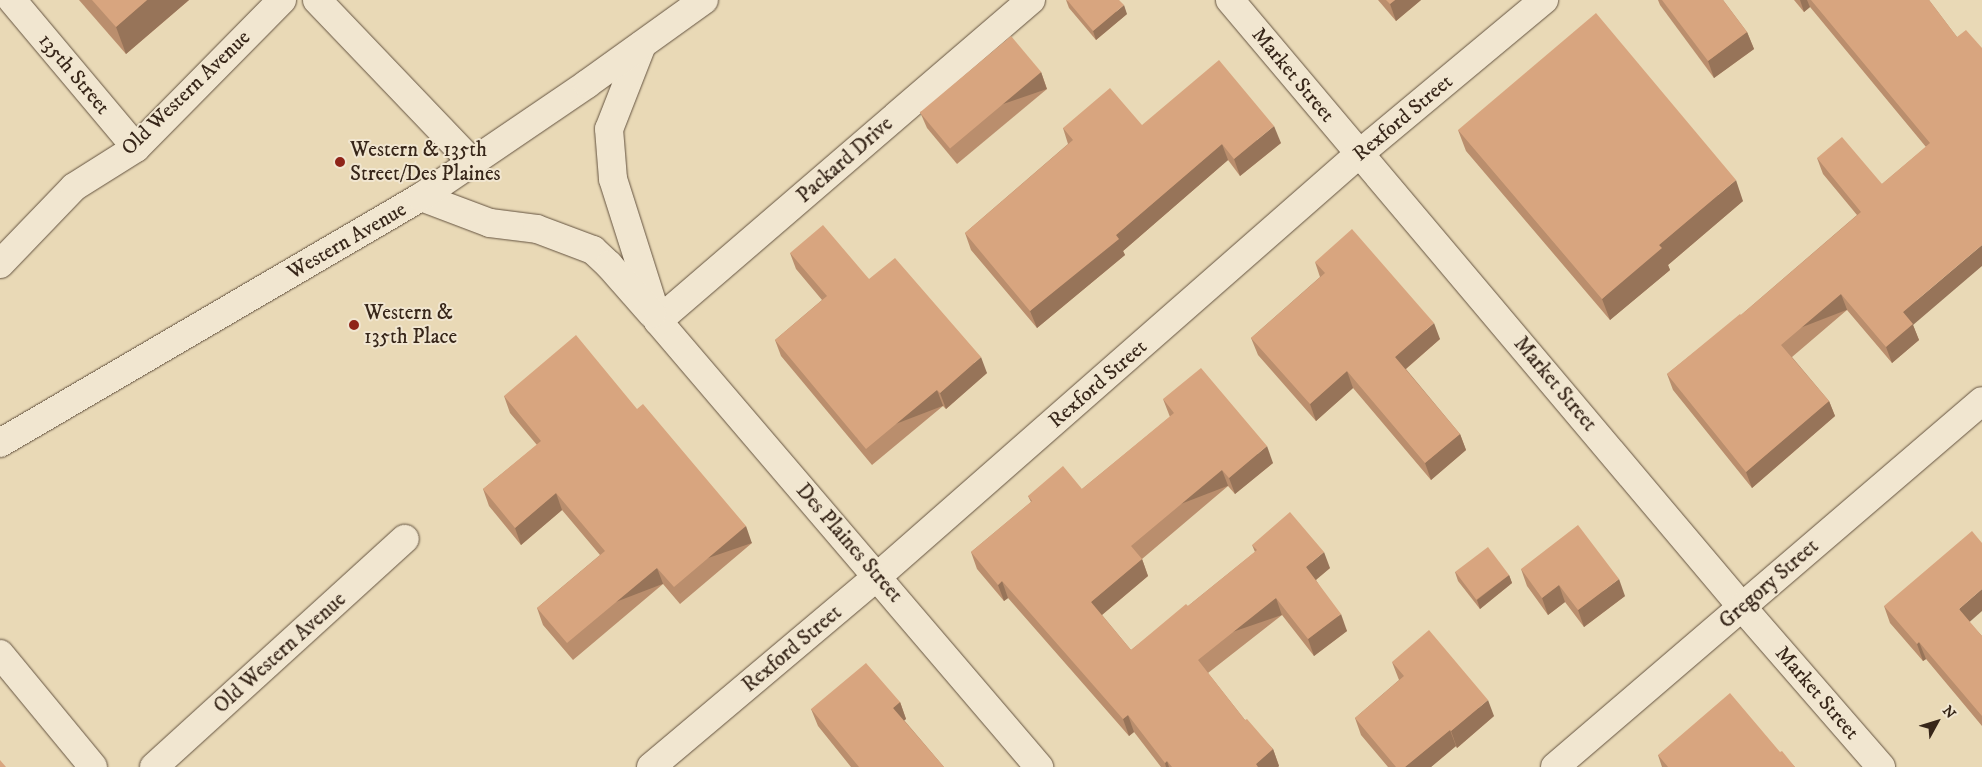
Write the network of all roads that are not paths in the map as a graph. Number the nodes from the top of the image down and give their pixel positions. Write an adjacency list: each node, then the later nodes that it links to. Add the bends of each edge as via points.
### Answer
1 (12, 0): 9 (street, 135th Street)
2 (282, 0): 9 (street, Old Western Avenue)
3 (316, 0): 11 (street)
4 (704, 0): 8 (street, Western Avenue)
5 (1031, 0): 14 (street, Packard Drive)
6 (1230, 0): 10 (street, Market Street)
7 (1544, 0): 10 (street, Rexford Street)
8 (642, 45): 11 (street, Western Avenue); 14 (street, via 610,129 613,179)
9 (136, 148): 13 (street, Old Western Avenue, via 74,187)
10 (1359, 154): 18 (street, Rexford Street); 19 (street, Market Street)
11 (472, 162): 12 (street, Western Avenue)
12 (421, 197): 14 (street, Des Plaines Street, via 490,223 537,229 593,250); 16 (street, Western Avenue)
13 (0, 264)
14 (658, 321): 18 (street, Des Plaines Street)
15 (1982, 401): 19 (street, Gregory Street)
16 (0, 443)
17 (405, 539): 22 (street, Old Western Avenue)
18 (878, 576): 23 (street, Rexford Street); 24 (street, Des Plaines Street)
19 (1742, 607): 25 (street, Gregory Street); 26 (street, Market Street)
20 (0, 654): 21 (street)
21 (93, 767)
22 (154, 767)
23 (651, 767)
24 (1039, 767)
25 (1556, 767)
26 (1881, 767)

